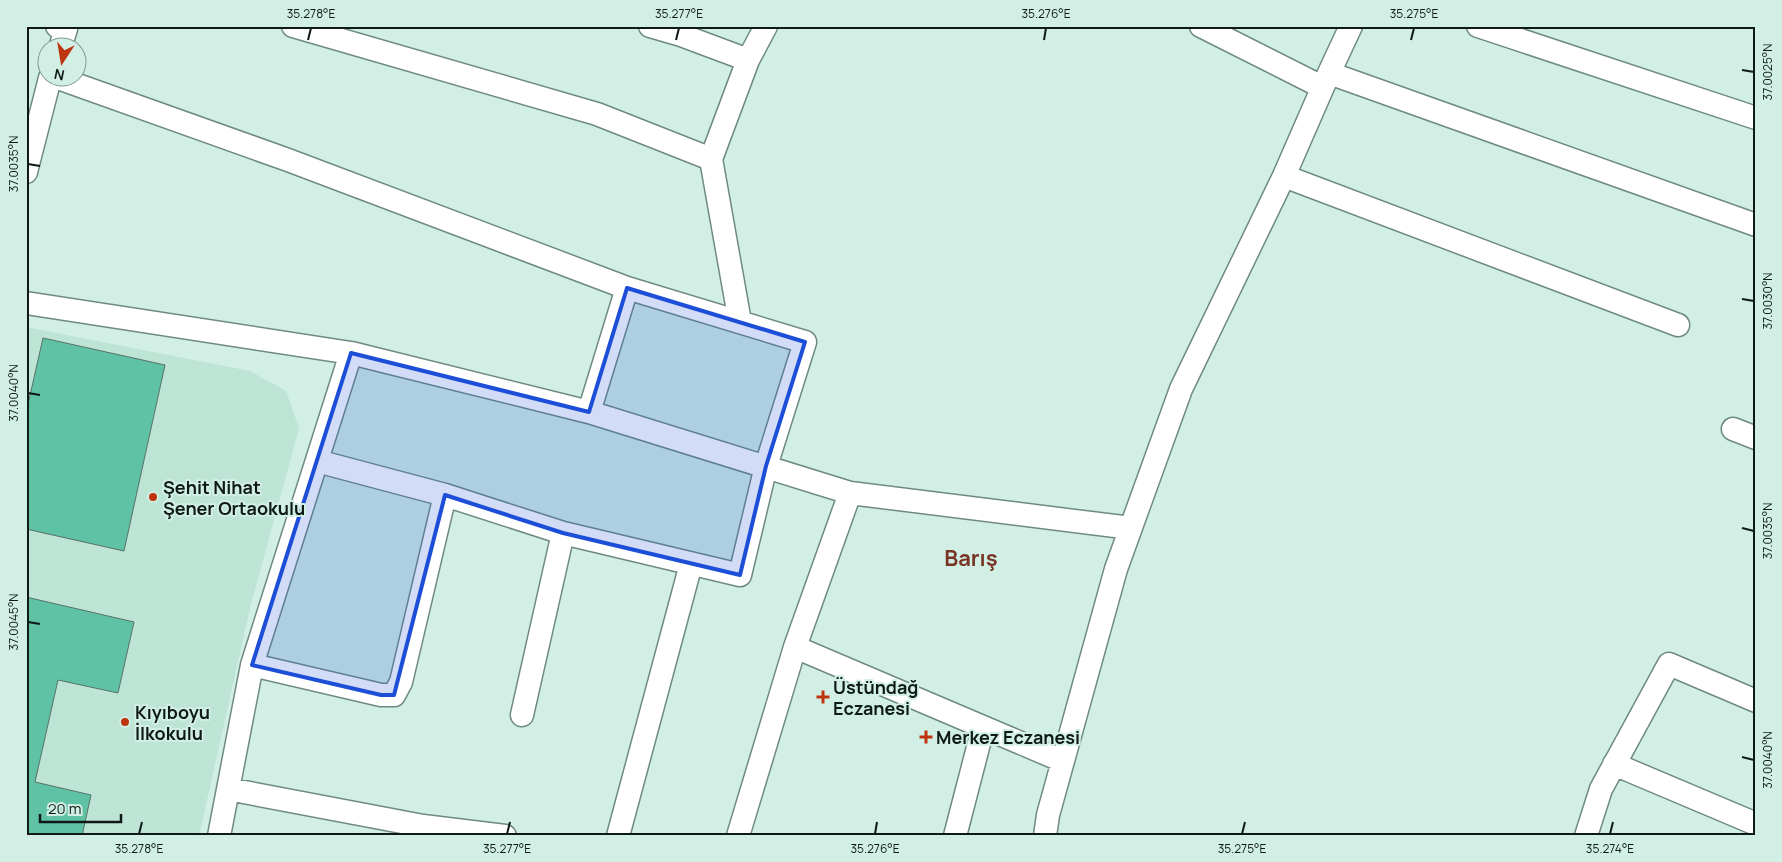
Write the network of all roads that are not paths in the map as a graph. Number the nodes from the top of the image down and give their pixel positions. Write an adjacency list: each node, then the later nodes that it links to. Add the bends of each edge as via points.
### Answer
1 (57, 26): 8 (street, via 66,29)
2 (292, 26): 15 (street, via 597,114)
3 (650, 26): 9 (street)
4 (766, 26): 9 (street)
5 (1201, 26): 10 (street)
6 (1351, 26): 10 (street)
7 (1478, 26): 14 (street)
8 (63, 38)
9 (748, 60): 15 (street)
10 (1326, 80): 17 (street); 18 (street)
11 (45, 88): 13 (street)
12 (86, 88): 19 (street)
13 (34, 108): 16 (street)
14 (1756, 118)
15 (711, 159): 21 (street)
16 (26, 172)
17 (1284, 176): 22 (street); 31 (street, via 1181,389)
18 (1756, 225)
19 (627, 288): 21 (street); 24 (street)
20 (26, 303): 23 (street)
21 (740, 322): 28 (street, via 805,342)
22 (1678, 325)
23 (351, 353): 24 (street); 27 (street)
24 (589, 412): 28 (street)
25 (1733, 429): 26 (street)
26 (1756, 438)
27 (317, 461): 30 (street); 35 (street)
28 (766, 466): 29 (street); 33 (street, via 740,575)
29 (850, 493): 31 (street); 34 (street)
30 (445, 495): 32 (street); 35 (street, via 401,682 394,695 381,695)
31 (1131, 528): 39 (street, via 1116,569)
32 (563, 533): 33 (street); 37 (street)
33 (691, 564): 45 (street)
34 (795, 647): 38 (street); 46 (street)
35 (252, 664): 41 (street)
36 (1756, 702): 40 (street, via 1669,664)
37 (522, 715)
38 (983, 728): 39 (street); 47 (street)
39 (1063, 761): 48 (street)
40 (1614, 764): 42 (street); 49 (street, via 1601,789)
41 (228, 789): 43 (street); 44 (street, via 423,826)
42 (1756, 824)
43 (219, 836)
44 (504, 836)
45 (618, 836)
46 (738, 836)
47 (955, 836)
48 (1045, 836)
49 (1586, 836)

